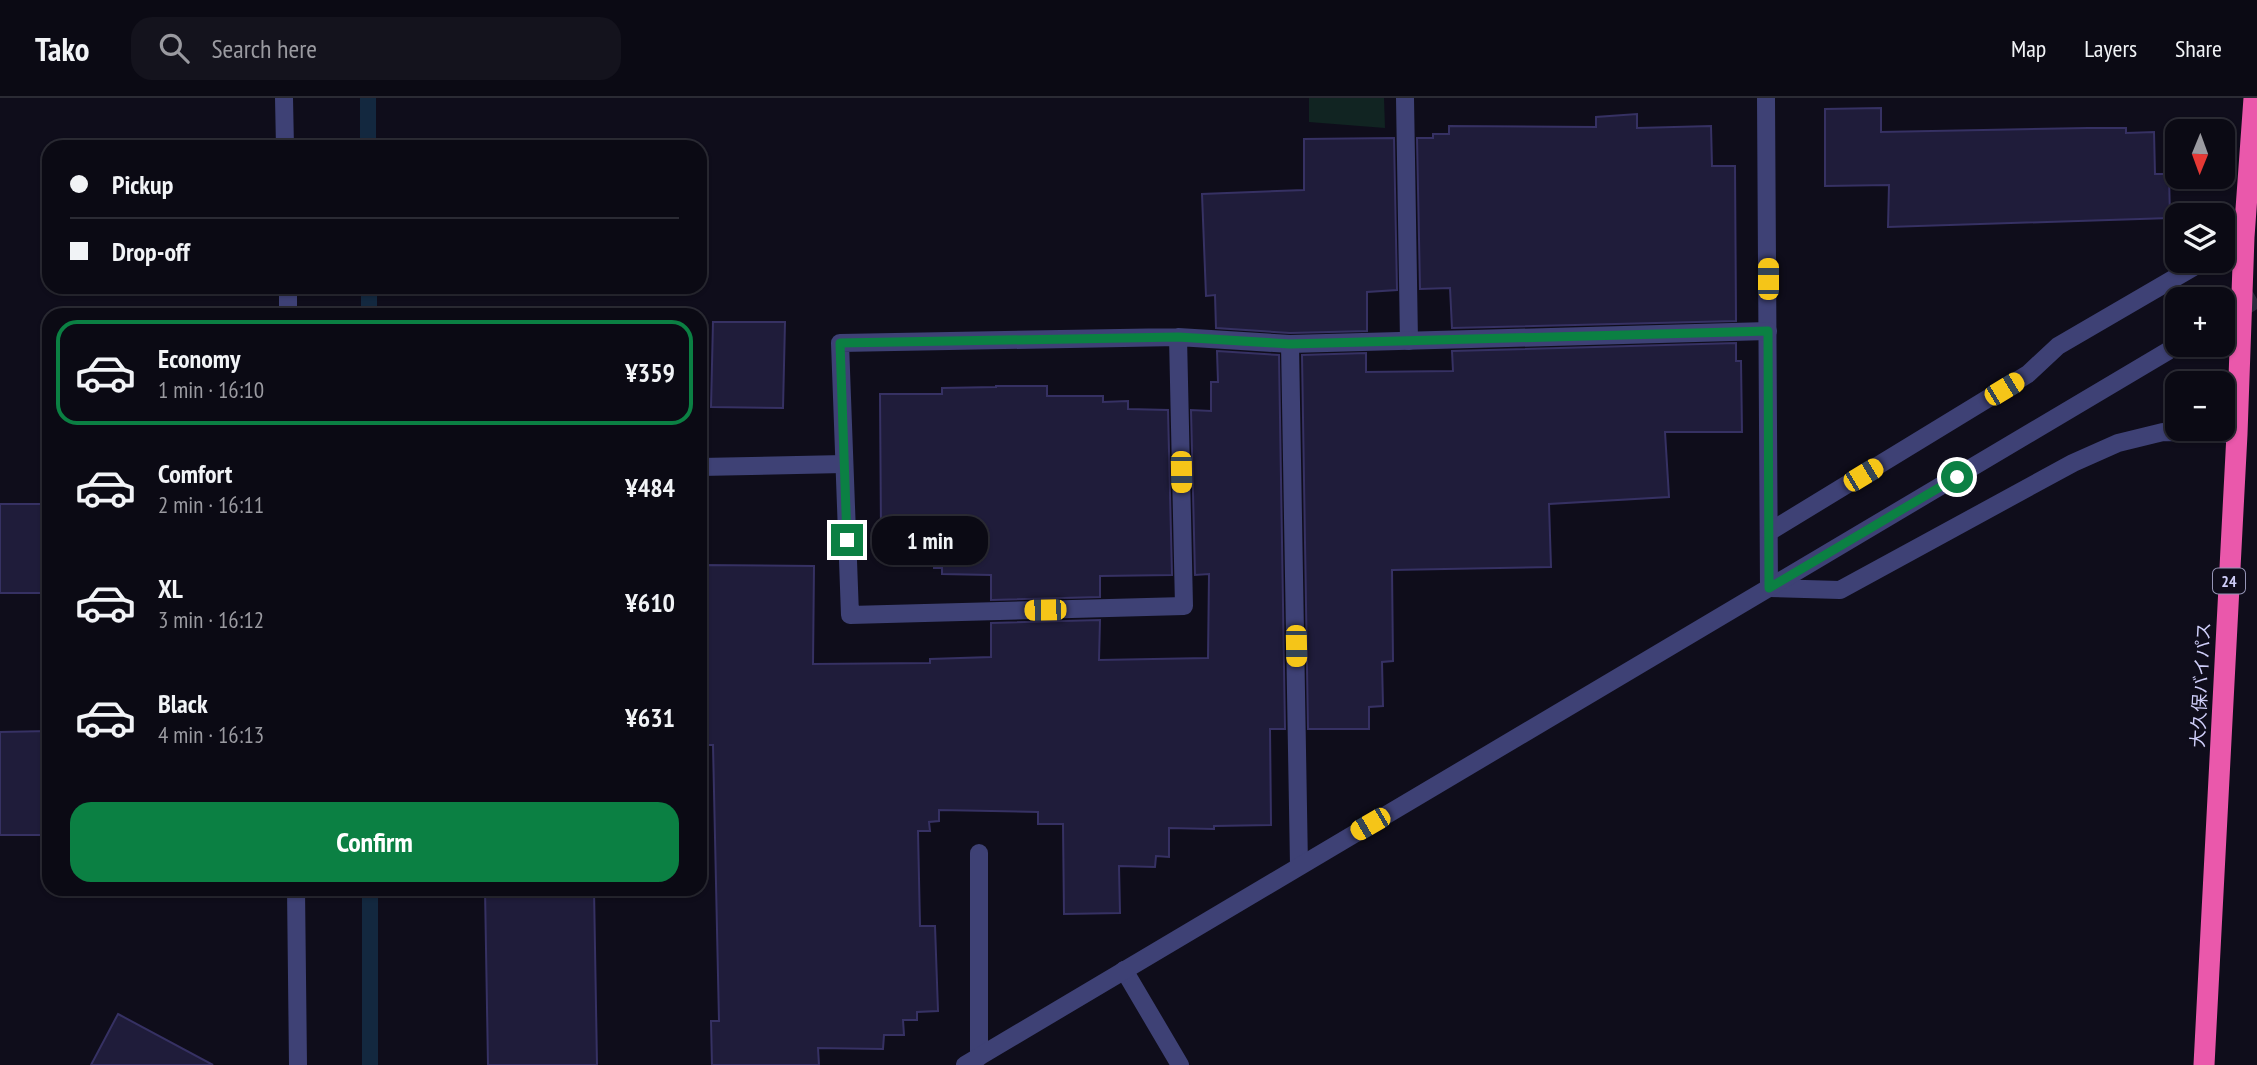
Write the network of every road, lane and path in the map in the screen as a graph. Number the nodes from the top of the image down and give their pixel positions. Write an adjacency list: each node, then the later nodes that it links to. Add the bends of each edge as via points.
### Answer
1 (284, 98): 5 (street)
2 (1405, 98): 11 (street)
3 (1766, 98): 9 (street)
4 (2254, 98): 6 (highway, 大久保バイパス / 24)
5 (285, 140)
6 (2245, 237): 7 (street); 14 (highway, 大久保バイパス / 24)
7 (2235, 243)
8 (2183, 273): 17 (street, via 2058,346 2028,374)
9 (1768, 331): 11 (street); 17 (street)
10 (1178, 337): 12 (street); 15 (street, via 840,343); 15 (street, via 1184,606 850,615)
11 (1409, 341): 12 (street)
12 (1290, 344): 20 (street)
13 (2165, 353): 18 (street)
14 (2237, 434): 18 (street, via 2163,432 2118,443 1840,590); 26 (highway, 大久保バイパス / 24)
15 (844, 464): 16 (street)
16 (707, 467)
17 (1769, 532): 18 (street)
18 (1769, 588): 20 (street)
19 (979, 853): 23 (street)
20 (1299, 866): 22 (street)
21 (296, 896): 24 (street)
22 (1124, 970): 23 (street); 25 (street)
23 (972, 1061)
24 (298, 1065)
25 (1180, 1065)
26 (2204, 1065)

